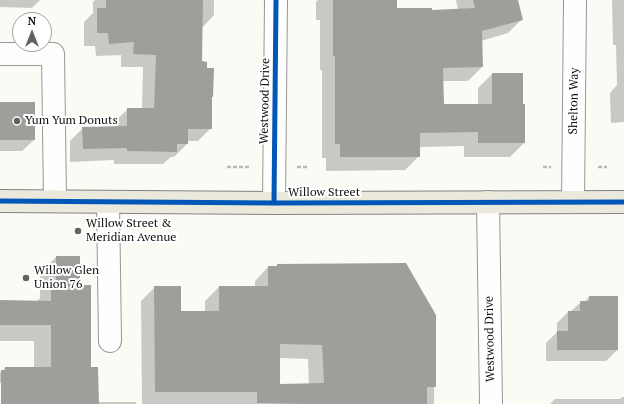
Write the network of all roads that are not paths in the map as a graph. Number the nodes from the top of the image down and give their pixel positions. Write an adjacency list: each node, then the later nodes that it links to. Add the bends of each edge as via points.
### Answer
1 (276, 0): 10 (street, Westwood Drive)
2 (575, 0): 8 (street, Shelton Way)
3 (0, 54): 4 (street, via 52,54)
4 (54, 201): 5 (main road, Willow Street); 6 (main road, Willow Street)
5 (1, 202)
6 (108, 202): 10 (main road, Willow Street); 11 (street)
7 (488, 202): 8 (main road, Willow Street); 10 (main road, Willow Street); 12 (street, Westwood Drive)
8 (573, 202): 9 (main road, Willow Street)
9 (624, 202)
10 (274, 203)
11 (110, 341)
12 (491, 404)

